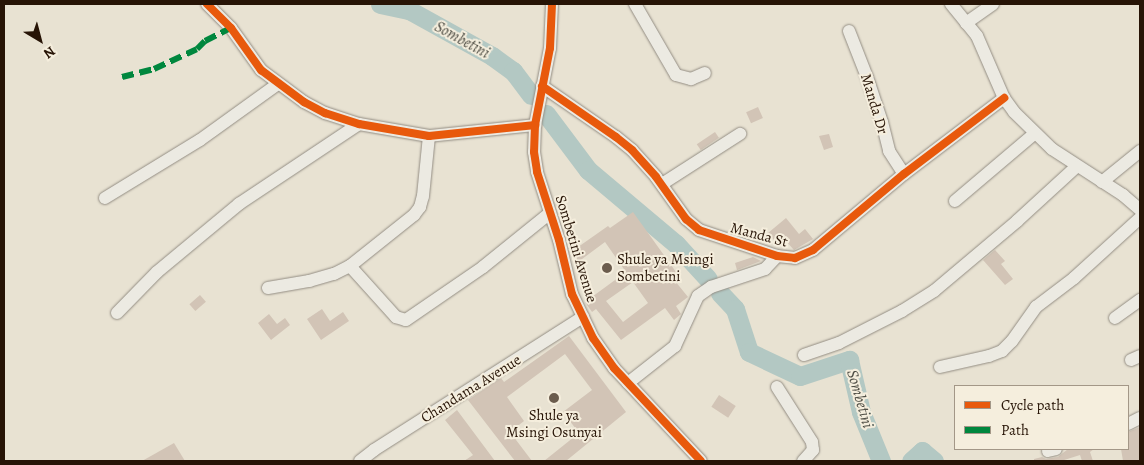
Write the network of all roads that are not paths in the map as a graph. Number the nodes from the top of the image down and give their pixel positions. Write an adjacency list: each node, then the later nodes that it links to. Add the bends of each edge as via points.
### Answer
1 (207, 4): 9 (street, via 231,28 261,70)
2 (552, 4): 10 (street, Sombetini Avenue, via 550,48)
3 (635, 4): 8 (street, via 676,75 691,79)
4 (993, 4): 6 (street)
5 (954, 5): 6 (street)
6 (966, 23): 11 (street, via 982,46)
7 (849, 31): 19 (street, Manda Dr, via 882,122 889,151)
8 (705, 73)
9 (278, 84): 12 (street, via 311,106); 22 (street, via 200,140)
10 (542, 86): 13 (street, Sombetini Avenue); 21 (street, Manda St, via 616,137)
11 (1004, 98): 15 (street); 19 (street, Manda St)
12 (359, 124): 16 (street); 31 (street, via 239,204 157,272)
13 (535, 125): 16 (street); 25 (street, Sombetini Avenue, via 537,172)
14 (740, 134): 21 (street)
15 (1034, 134): 18 (street); 23 (street)
16 (429, 136): 28 (street, via 420,207 407,222)
17 (1140, 151): 20 (street)
18 (1076, 166): 20 (street); 34 (street, via 1017,222 934,291 839,343)
19 (904, 174): 27 (street, Manda St, via 813,250 795,258)
20 (1102, 182): 24 (street)
21 (662, 184): 27 (street, Manda St, via 678,211 699,230)
22 (105, 198)
23 (955, 201)
24 (1140, 210)
25 (550, 212): 28 (street, via 483,267 406,320 396,317); 32 (street, Sombetini Avenue, via 572,294)
26 (1140, 218): 35 (street, via 1036,307 1002,351)
27 (776, 256): 36 (street, via 765,269 711,287 698,296 675,346)
28 (350, 266): 29 (street, via 309,281)
29 (268, 288)
30 (1140, 300): 33 (street)
31 (117, 312)
32 (583, 318): 36 (street, Sombetini Avenue, via 593,338); 38 (street, Chandama Avenue)
33 (1115, 318)
34 (804, 354)
35 (940, 367)
36 (628, 383): 40 (street, Sombetini Avenue)
37 (777, 387): 41 (street, via 812,442 813,450)
38 (377, 456): 39 (street, Chandama Avenue)
39 (360, 461)
40 (701, 461)
41 (803, 461)

